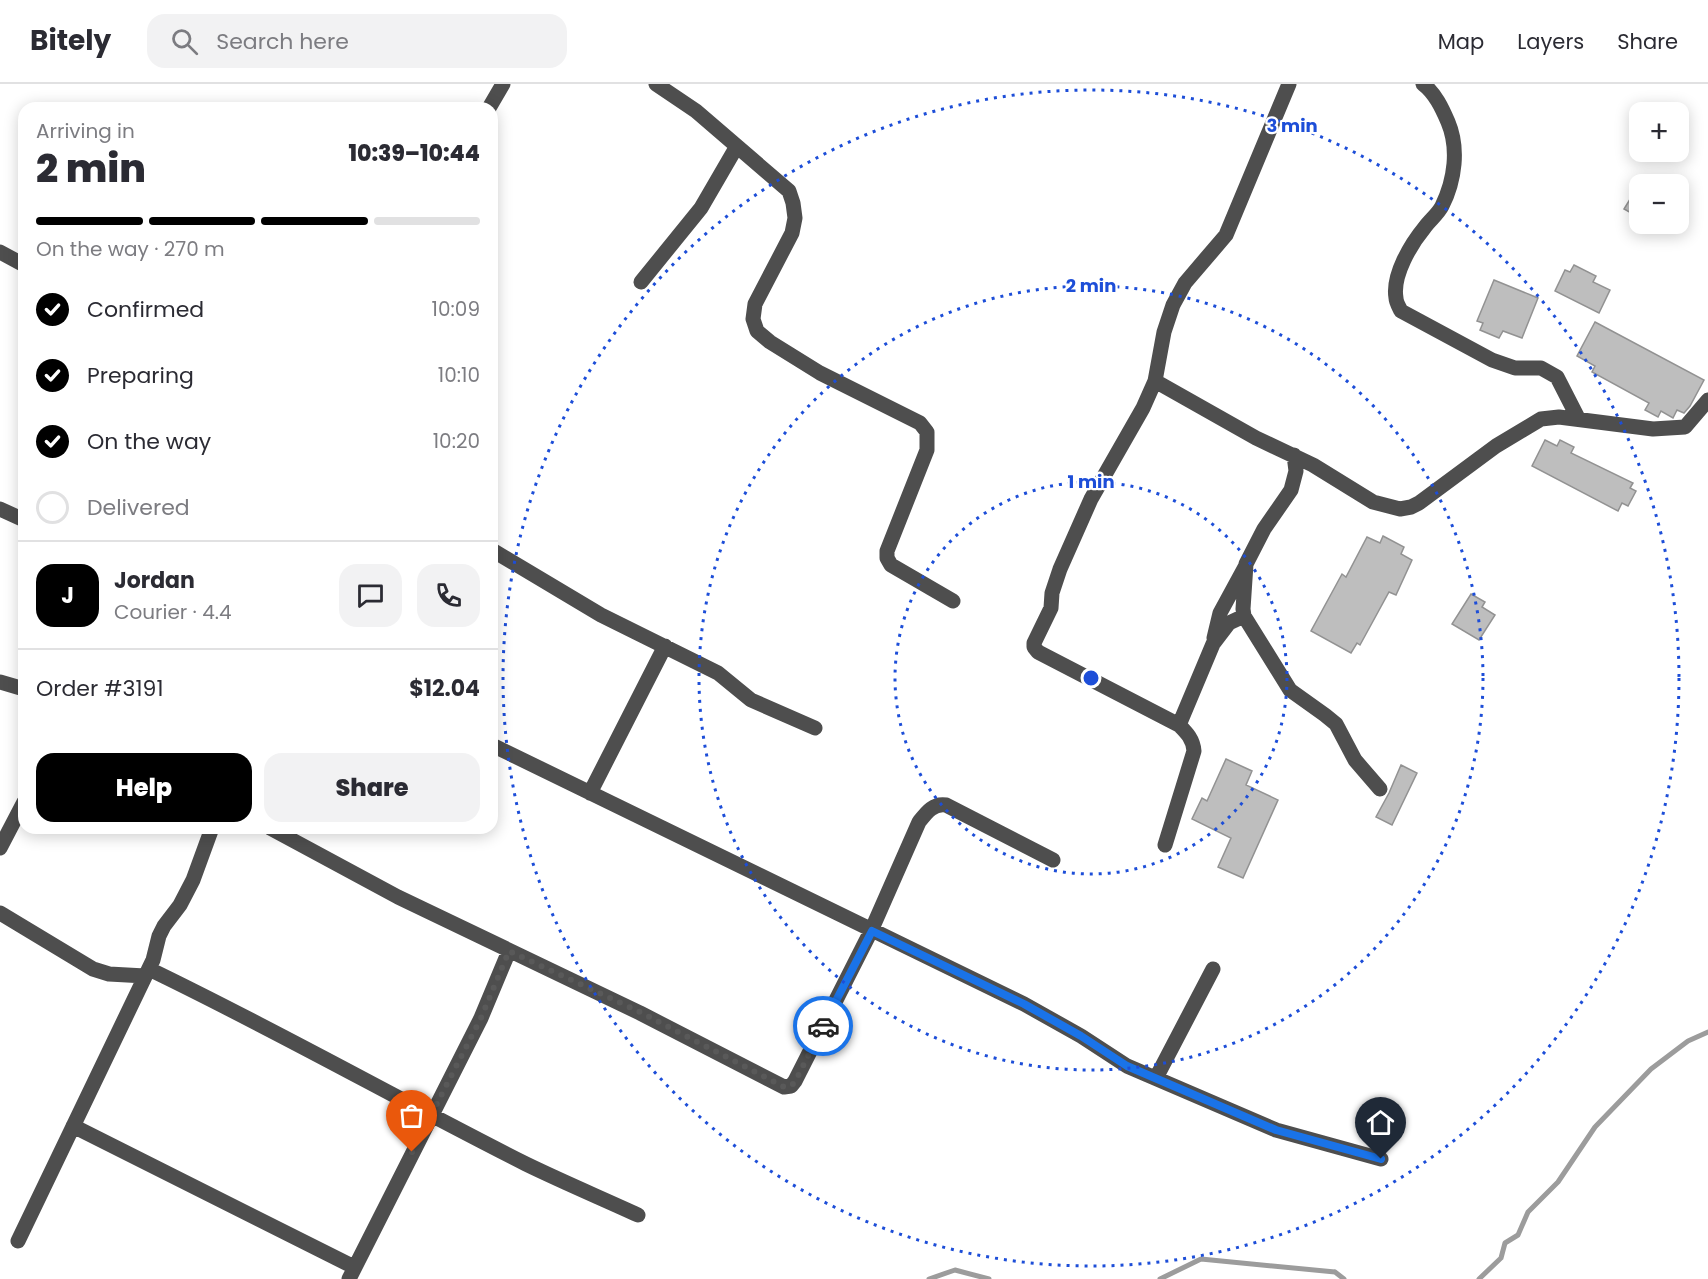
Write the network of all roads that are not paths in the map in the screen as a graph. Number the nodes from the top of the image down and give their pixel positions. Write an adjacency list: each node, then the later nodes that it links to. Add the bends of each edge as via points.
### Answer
1 (503, 84): 5 (street)
2 (656, 84): 6 (street)
3 (1289, 84): 10 (street, via 1226,235 1185,283 1173,305)
4 (1423, 84): 12 (street, via 1432,91 1454,135 1455,160 1451,184 1441,207 1408,249 1397,282 1396,298 1401,310 1491,360 1515,368 1541,368 1557,377)
5 (492, 102)
6 (737, 146): 9 (street, via 701,208); 18 (street, via 789,191 795,218 792,233 755,304 753,319 758,331 820,373 920,423 927,432 927,450 887,558 891,565)
7 (0, 252): 8 (street)
8 (18, 262)
9 (641, 282)
10 (1155, 381): 13 (street); 24 (street, via 1091,500 1060,569 1051,608 1034,647)
11 (1708, 400): 12 (street, via 1685,427 1653,429)
12 (1578, 418): 13 (street, via 1541,419 1496,446 1419,503 1400,509 1373,502)
13 (1294, 455): 17 (street, via 1296,471 1291,490)
14 (0, 509): 15 (street)
15 (18, 517)
16 (498, 554): 21 (street, via 601,615)
17 (1246, 564): 19 (street); 20 (street, via 1220,613)
18 (953, 602)
19 (1244, 616): 20 (street, via 1228,623); 27 (street, via 1290,690 1336,724 1355,760)
20 (1213, 644): 24 (street)
21 (665, 646): 25 (street, via 718,673 751,700); 28 (street)
22 (0, 682): 23 (street)
23 (18, 687)
24 (1179, 725): 32 (street, via 1194,743 1194,751)
25 (815, 728)
26 (498, 748): 28 (street)
27 (1380, 789)
28 (590, 794): 36 (street)
29 (18, 814): 33 (street)
30 (210, 834): 39 (street, via 193,880 159,936)
31 (281, 834): 37 (street)
32 (1165, 845)
33 (0, 848)
34 (1053, 860): 36 (street, via 940,804 930,808 919,822)
35 (0, 913): 39 (street, via 93,969 109,974)
36 (872, 931): 37 (street, via 795,1082 784,1087 640,1012); 40 (street, via 1024,1004 1127,1066)
37 (509, 951): 41 (street, via 481,1018)
38 (1213, 969): 40 (street)
39 (147, 973): 41 (street, via 242,1014); 42 (street)
40 (1156, 1078): 43 (street, via 1276,1130)
41 (431, 1114): 44 (street, via 527,1165); 46 (street)
42 (73, 1126): 45 (street); 46 (street)
43 (1381, 1159)
44 (638, 1215)
45 (18, 1241)
46 (352, 1273)

